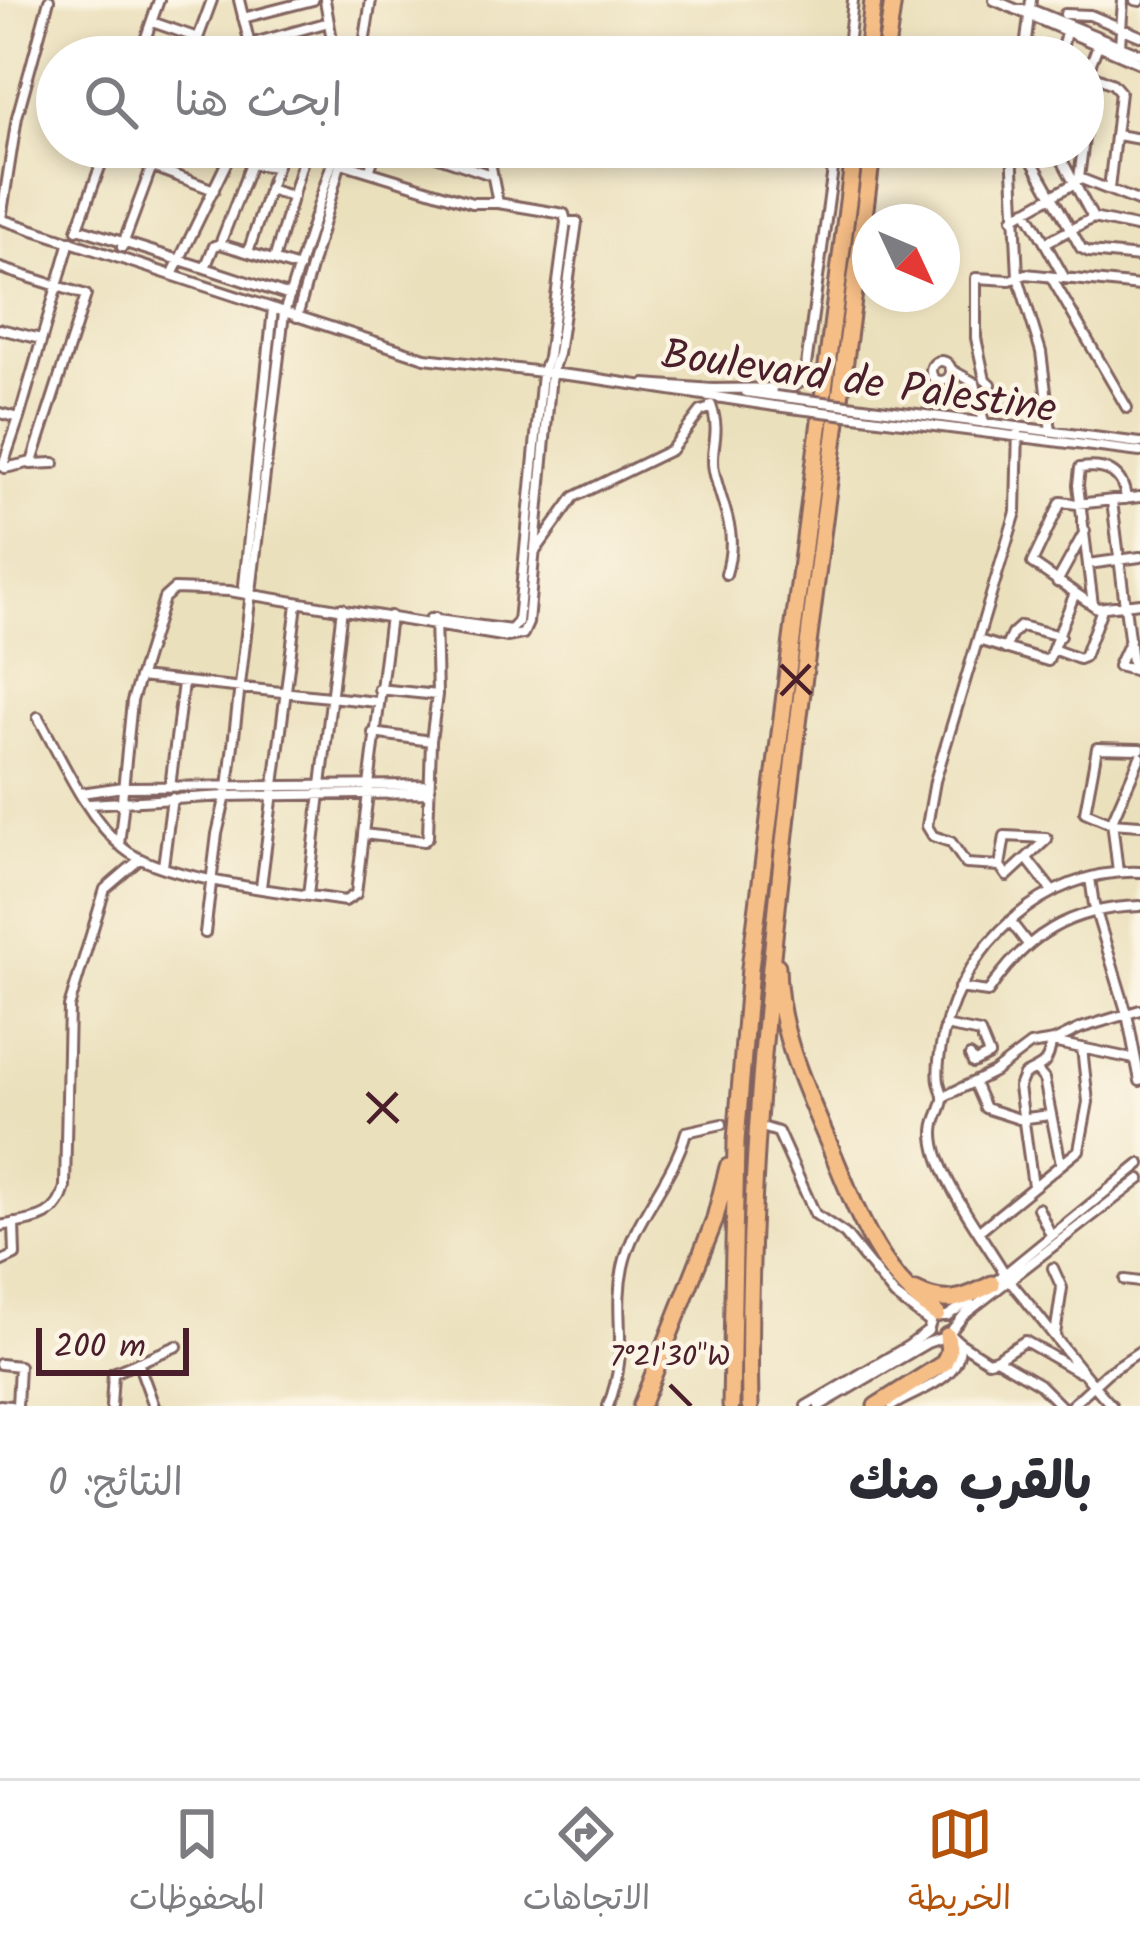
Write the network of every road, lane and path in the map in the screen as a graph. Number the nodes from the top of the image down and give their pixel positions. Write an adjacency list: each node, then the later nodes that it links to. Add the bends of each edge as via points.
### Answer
1 (49, 0): 20 (street)
2 (159, 0): 16 (street)
3 (212, 0): 23 (street)
4 (239, 0): 15 (street)
5 (313, 0): 15 (street)
6 (325, 0): 17 (street)
7 (370, 0): 27 (street)
8 (853, 0): 28 (street)
9 (874, 0): 29 (highway)
10 (893, 0): 30 (highway)
11 (994, 0): 14 (street)
12 (1067, 0): 18 (street)
13 (1123, 0): 19 (street)
14 (1027, 9): 18 (street)
15 (243, 18): 24 (street)
16 (152, 22): 21 (street); 22 (street)
17 (328, 22): 25 (street); 26 (street)
18 (1064, 25): 19 (street, via 1087,14); 31 (street); 32 (street); 33 (street)
19 (1122, 29): 34 (street); 38 (street)
20 (39, 36)
21 (147, 36)
22 (192, 36)
23 (199, 36)
24 (248, 36)
25 (278, 36)
26 (331, 36)
27 (365, 36)
28 (849, 36)
29 (870, 36)
30 (888, 36)
31 (1063, 36)
32 (1083, 36)
33 (1088, 36)
34 (1140, 36)
35 (1104, 43): 38 (street)
36 (1104, 46): 38 (street)
37 (36, 48): 75 (street)
38 (1119, 50): 39 (street)
39 (1140, 59)
40 (1104, 82): 41 (street, via 1119,89)
41 (1117, 135): 42 (street); 66 (street)
42 (1140, 139)
43 (100, 168): 77 (street)
44 (152, 168): 82 (street)
45 (160, 168): 67 (street)
46 (224, 168): 67 (street)
47 (249, 168): 83 (street)
48 (276, 168): 65 (street)
49 (301, 168): 69 (street)
50 (335, 168): 91 (street)
51 (335, 168): 101 (street)
52 (362, 168): 62 (street)
53 (470, 168): 63 (street)
54 (490, 168): 63 (street)
55 (833, 168): 107 (street, via 804,380)
56 (852, 168): 205 (highway, via 770,794)
57 (870, 168): 185 (highway)
58 (1012, 168): 73 (street)
59 (1036, 168): 68 (street)
60 (1067, 168): 64 (street)
61 (1079, 168): 64 (street)
62 (370, 170): 71 (street, via 472,203)
63 (491, 175): 71 (street)
64 (1077, 180): 66 (street); 68 (street); 74 (street)
65 (269, 189): 69 (street); 84 (street)
66 (1109, 189): 70 (street)
67 (214, 190): 88 (street)
68 (1050, 196): 72 (street); 79 (street)
69 (293, 197): 87 (street)
70 (1140, 202)
71 (498, 203): 76 (street, via 564,214)
72 (1026, 210): 73 (street); 81 (street)
73 (1013, 218): 93 (street)
74 (1093, 218): 78 (street); 79 (street)
75 (0, 219): 80 (street, Boulevard de Palestine)
76 (566, 222): 105 (street); 105 (street, via 577,222 558,354)
77 (78, 228): 80 (street); 82 (street)
78 (1140, 228)
79 (1071, 230): 81 (street); 86 (street, via 1086,251)
80 (72, 241): 85 (street, Boulevard de Palestine); 96 (street)
81 (1046, 243): 95 (street)
82 (124, 244): 85 (street); 88 (street)
83 (220, 244): 84 (street); 90 (street)
84 (248, 252): 87 (street)
85 (118, 257): 92 (street, Boulevard de Palestine)
86 (1140, 257)
87 (274, 260): 91 (street)
88 (177, 261): 90 (street); 92 (street)
89 (0, 268): 96 (street)
90 (206, 268): 98 (street)
91 (298, 268): 98 (street)
92 (172, 275): 99 (street, Boulevard de Palestine)
93 (1018, 277): 94 (street); 106 (street, via 975,280 976,342); 114 (street, via 1041,352)
94 (1051, 277): 95 (street); 108 (street)
95 (1064, 278): 97 (street)
96 (57, 286): 103 (street); 118 (street, via 86,297)
97 (1140, 286)
98 (290, 296): 100 (street)
99 (273, 309): 100 (street, Boulevard de Palestine); 131 (street)
100 (284, 313): 101 (street, Boulevard de Palestine); 131 (street)
101 (297, 317): 105 (street, Boulevard de Palestine, via 425,358)
102 (0, 329): 103 (street)
103 (41, 339): 111 (street)
104 (952, 370): 112 (street, via 974,381)
105 (546, 374): 107 (street, Boulevard de Palestine); 124 (street); 139 (street)
106 (991, 384)
107 (710, 398): 109 (street, Boulevard de Palestine, bridge); 124 (street, via 671,450 574,497); 128 (street, via 719,427 715,475 734,537)
108 (1126, 408)
109 (847, 410): 112 (street, Boulevard de Palestine); 113 (street, Boulevard de Palestine)
110 (0, 412): 111 (street)
111 (19, 418): 118 (street, via 3,465)
112 (981, 423): 113 (street, Boulevard de Palestine)
113 (1017, 431): 114 (street, Boulevard de Palestine); 116 (street, Boulevard de Palestine); 141 (street, via 1017,505)
114 (1051, 431): 115 (street, Boulevard de Palestine)
115 (1140, 443)
116 (1140, 452)
117 (54, 463): 118 (street)
118 (30, 464)
119 (1140, 497): 120 (street)
120 (1126, 499): 121 (street); 122 (street, via 1114,472 1087,467 1078,474)
121 (1112, 501): 122 (street); 126 (street)
122 (1082, 503): 123 (street); 129 (street, via 1060,503 1032,560)
123 (1085, 531): 127 (street); 129 (street)
124 (534, 553): 139 (street, via 528,623)
125 (1140, 557): 126 (street)
126 (1120, 560): 127 (street); 134 (street)
127 (1088, 564): 136 (street)
128 (726, 574)
129 (1057, 582): 130 (street)
130 (1076, 593): 136 (street); 140 (street)
131 (248, 596): 133 (street); 145 (street, via 182,587 166,594); 147 (street)
132 (1140, 603): 134 (street)
133 (297, 604): 135 (street); 149 (street)
134 (1126, 605): 136 (street); 144 (street)
135 (342, 608): 137 (street); 151 (street)
136 (1098, 608): 143 (street, via 1084,657)
137 (390, 616): 138 (street); 148 (street)
138 (432, 621): 139 (street); 150 (street)
139 (519, 630)
140 (1060, 636): 142 (street, via 1022,626); 143 (street)
141 (978, 640): 142 (street); 175 (street, via 927,826 966,864)
142 (1005, 649): 143 (street, via 1046,662)
143 (1055, 650)
144 (1137, 671)
145 (139, 677): 146 (street); 157 (street)
146 (183, 683): 147 (street); 158 (street)
147 (240, 688): 149 (street); 162 (street)
148 (379, 689): 150 (street); 152 (street)
149 (284, 691): 151 (street); 163 (street)
150 (437, 695): 155 (street)
151 (330, 698): 152 (street); 161 (street)
152 (377, 702): 154 (street)
153 (38, 717): 164 (street)
154 (373, 734): 155 (street); 159 (street)
155 (431, 741): 160 (street)
156 (1140, 753): 168 (street); 168 (street, via 1096,748 1085,812)
157 (123, 787): 158 (street); 164 (street); 166 (street)
158 (170, 787): 162 (street)
159 (369, 788): 160 (street); 161 (street); 170 (street)
160 (429, 789): 170 (street, via 424,841)
161 (320, 790): 163 (street); 182 (street)
162 (227, 791): 163 (street); 165 (street); 178 (street)
163 (274, 791): 180 (street)
164 (81, 793): 167 (street)
165 (172, 798): 166 (street); 174 (street)
166 (123, 800): 167 (street); 171 (street)
167 (89, 804): 171 (street)
168 (1112, 823): 169 (street); 176 (street)
169 (1140, 825)
170 (363, 834): 182 (street, via 354,897)
171 (119, 845): 172 (street)
172 (140, 859): 174 (street); 211 (street, via 107,885 74,982 63,1199 53,1213)
173 (1027, 860): 175 (street, via 1007,876); 175 (street, via 1047,838 1005,836); 181 (street)
174 (163, 866): 178 (street)
175 (1000, 866)
176 (1118, 872): 177 (street); 179 (street)
177 (1140, 872)
178 (212, 878): 180 (street); 187 (street)
179 (1090, 878): 181 (street); 184 (street)
180 (261, 887): 182 (street)
181 (1053, 892): 186 (street)
182 (308, 895)
183 (1140, 906): 184 (street)
184 (1096, 912): 188 (street); 191 (street)
185 (775, 920): 217 (highway, via 779,1002 800,1078 854,1208); 238 (highway, via 752,1183)
186 (1010, 921): 188 (street); 189 (street, via 975,957)
187 (205, 933)
188 (1027, 944): 189 (street, via 988,992)
189 (959, 988): 192 (street)
190 (1140, 1010): 191 (street)
191 (1126, 1014): 193 (street); 196 (street)
192 (946, 1026): 195 (street, via 982,1035 989,1055 974,1063); 200 (street)
193 (1051, 1042): 194 (street); 197 (street, via 1049,1060); 199 (street, via 1030,1045)
194 (1082, 1048): 196 (street); 206 (street, via 1082,1142)
195 (970, 1056)
196 (1134, 1059): 198 (street)
197 (1037, 1071): 201 (street); 202 (street, via 1021,1078)
198 (1140, 1081)
199 (974, 1083): 200 (street); 202 (street, via 981,1106)
200 (944, 1097): 213 (street, via 935,1145)
201 (1049, 1115): 202 (street); 206 (street)
202 (1024, 1119): 209 (street)
203 (722, 1124): 235 (street, via 686,1132 626,1258 622,1359)
204 (762, 1127): 221 (street, via 778,1132 814,1214 845,1234 895,1296)
205 (736, 1141): 236 (highway, via 714,1222); 237 (highway)
206 (1061, 1164): 209 (street)
207 (1140, 1164): 214 (street)
208 (1140, 1179): 218 (street)
209 (1033, 1186): 213 (street)
210 (1038, 1208): 214 (street)
211 (14, 1223): 212 (street); 215 (street, via 15,1256)
212 (0, 1226)
213 (980, 1232): 218 (street)
214 (1052, 1234): 218 (street)
215 (0, 1262)
216 (1053, 1268): 222 (street, via 1062,1288)
217 (891, 1272): 218 (highway, via 939,1300 960,1300); 221 (highway)
218 (1002, 1279): 221 (street); 222 (street); 223 (street)
219 (1124, 1280): 220 (street)
220 (1140, 1282)
221 (935, 1321): 223 (street); 223 (street); 239 (street)
222 (1055, 1334): 229 (street)
223 (949, 1336): 226 (street); 240 (street); 241 (highway, via 944,1363); 242 (street, via 959,1359 948,1375)
224 (178, 1346): 227 (street)
225 (1140, 1351): 230 (street)
226 (996, 1359): 229 (street, via 1025,1341); 243 (street)
227 (138, 1362): 233 (street, via 113,1373); 234 (street)
228 (0, 1364): 232 (street, via 20,1366)
229 (1079, 1372): 230 (street)
230 (1094, 1387): 244 (street); 245 (street)
231 (0, 1405): 232 (street)
232 (13, 1406)
233 (111, 1406)
234 (154, 1406)
235 (608, 1406)
236 (640, 1406)
237 (731, 1406)
238 (750, 1406)
239 (806, 1406)
240 (819, 1406)
241 (876, 1406)
242 (892, 1406)
243 (1061, 1406)
244 (1071, 1406)
245 (1112, 1406)

